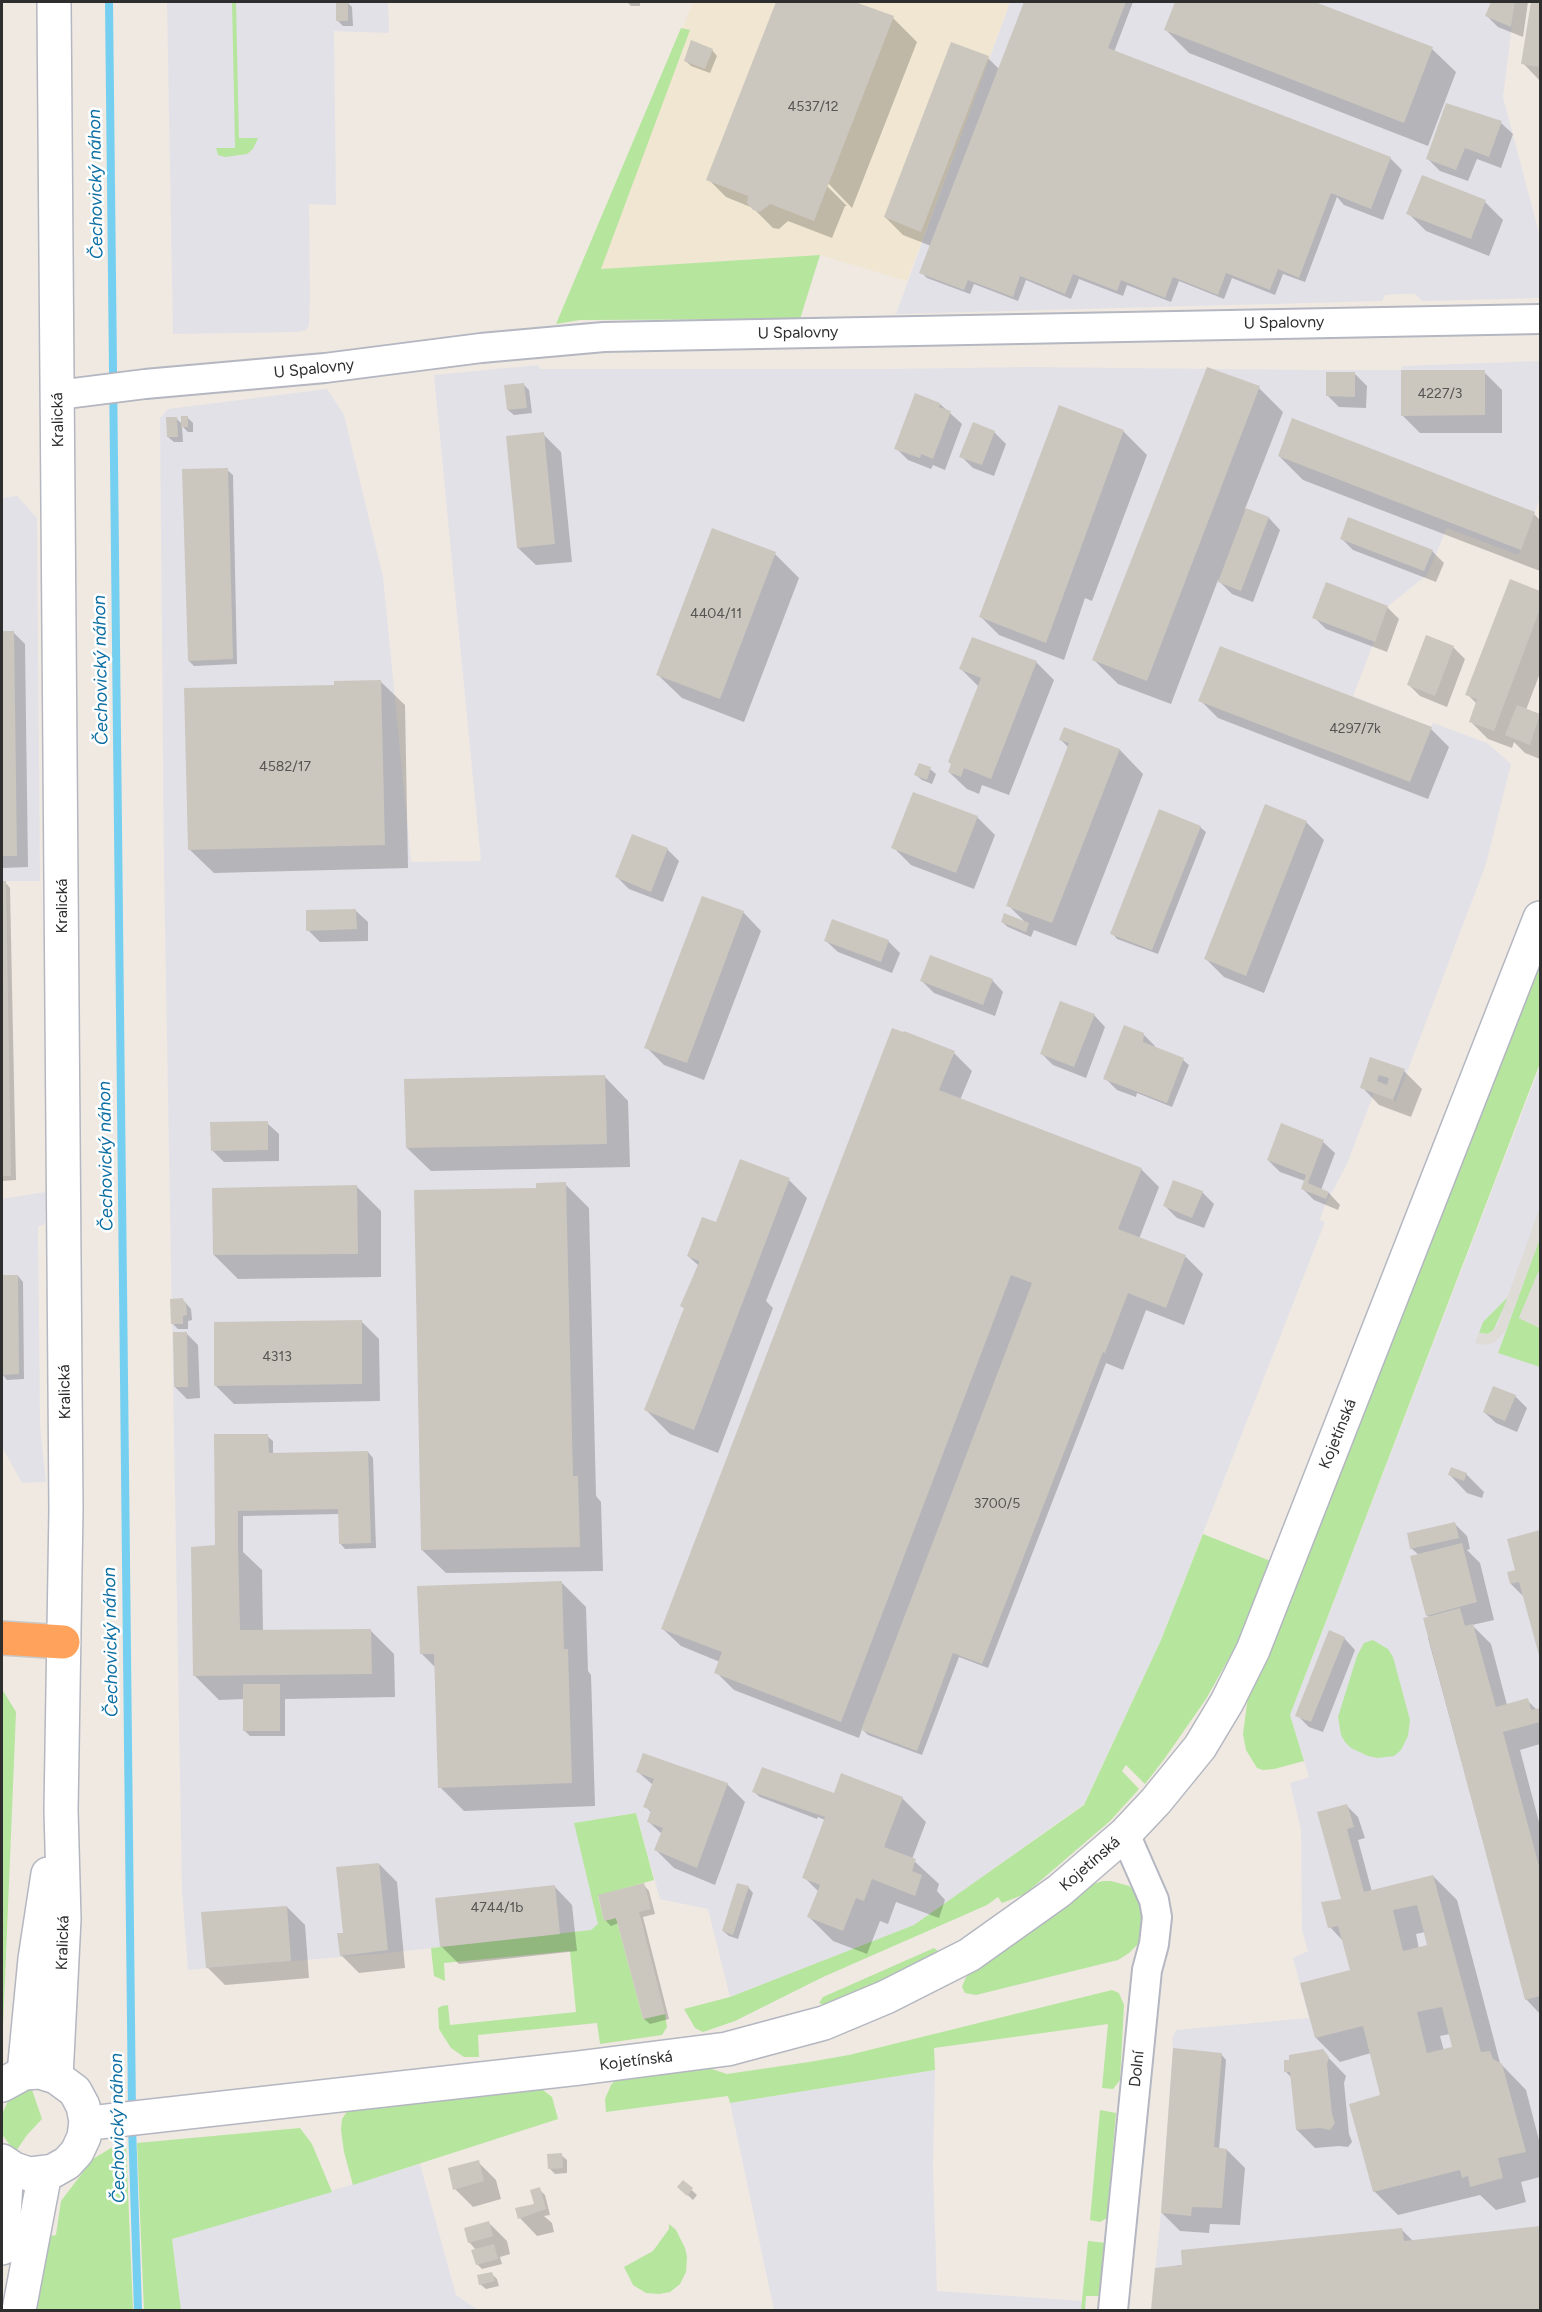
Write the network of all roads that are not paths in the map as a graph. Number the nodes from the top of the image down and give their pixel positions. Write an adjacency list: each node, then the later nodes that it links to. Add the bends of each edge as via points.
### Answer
1 (54, 2): 3 (main road, Kralická)
2 (1540, 319): 3 (street, U Spalovny, via 604,337)
3 (58, 395): 6 (main road, Kralická, via 66,1509)
4 (1540, 918): 7 (main road, Kojetínská, via 1253,1650 1200,1747)
5 (2, 1638): 6 (highway)
6 (63, 1642): 8 (main road, Kralická, via 60,1810 64,1919)
7 (1125, 1834): 9 (main road, Kojetínská, via 1059,1891 969,1956 886,1997 790,2034 682,2056); 14 (street, Dolní, via 1154,1900 1157,1917 1147,1976)
8 (27, 2078): 9 (main road, via 75,2091)
9 (93, 2122): 11 (main road, via 72,2158)
10 (4, 2163): 11 (main road, via 29,2174); 12 (main road)
11 (45, 2173): 13 (main road)
12 (2, 2248)
13 (20, 2310)
14 (1113, 2310)

